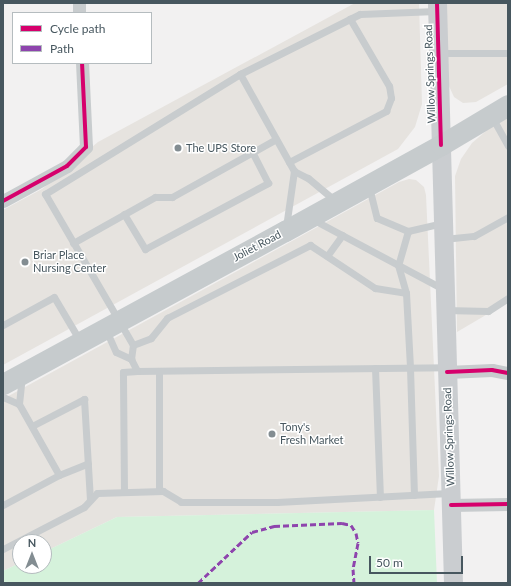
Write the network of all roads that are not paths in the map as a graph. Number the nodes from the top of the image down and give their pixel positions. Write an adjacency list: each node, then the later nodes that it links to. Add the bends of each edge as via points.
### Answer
1 (437, 7): 2 (lane, via 360,14); 3 (main road, Willow Springs Road)
2 (350, 19): 6 (lane); 12 (lane, via 389,86 391,98 386,111)
3 (438, 53): 4 (lane); 9 (main road, Willow Springs Road)
4 (508, 53)
5 (82, 64): 15 (street, via 86,147 67,166)
6 (240, 74): 8 (lane); 24 (lane, via 45,194)
7 (499, 110): 9 (main road, Joliet Road); 10 (lane)
8 (276, 139): 11 (lane); 12 (lane)
9 (441, 145): 14 (main road, Joliet Road); 22 (main road, Willow Springs Road)
10 (508, 146)
11 (252, 152): 17 (lane, via 172,197 155,197); 17 (lane, via 268,183 145,249)
12 (289, 162): 13 (lane)
13 (294, 171): 16 (lane, via 308,178); 20 (lane)
14 (368, 185): 16 (main road, Joliet Road); 21 (lane, via 377,218)
15 (3, 201)
16 (337, 202): 18 (main road, Joliet Road)
17 (124, 214): 24 (lane)
18 (309, 217): 20 (main road, Joliet Road); 23 (lane)
19 (508, 217): 22 (lane, via 474,236)
20 (285, 231): 32 (main road, Joliet Road)
21 (408, 231): 22 (lane); 26 (lane)
22 (443, 231): 27 (main road, Willow Springs Road)
23 (342, 235): 25 (lane); 26 (lane)
24 (73, 243): 32 (lane)
25 (327, 256): 28 (lane, via 375,288); 34 (lane, via 310,244 167,318 151,338)
26 (398, 265): 27 (lane); 28 (lane)
27 (445, 290): 30 (main road, Willow Springs Road)
28 (406, 293): 37 (lane)
29 (508, 298): 30 (lane, via 488,310)
30 (445, 310): 38 (main road, Willow Springs Road)
31 (3, 325): 33 (lane, via 54,297)
32 (112, 325): 33 (main road, Joliet Road); 34 (lane); 35 (lane, via 116,352)
33 (80, 342): 41 (main road, Joliet Road)
34 (132, 345): 35 (lane)
35 (131, 359): 39 (lane)
36 (375, 368): 37 (lane); 40 (lane); 52 (lane)
37 (410, 368): 38 (lane); 51 (lane)
38 (447, 370): 42 (street, via 492,370); 53 (main road, Willow Springs Road)
39 (137, 371): 40 (lane); 50 (lane, via 123,372)
40 (159, 371): 49 (lane)
41 (23, 373): 43 (main road, Joliet Road); 45 (lane)
42 (508, 373)
43 (3, 384)
44 (3, 397): 45 (lane)
45 (19, 404): 46 (lane)
46 (32, 426): 47 (lane, via 84,399); 48 (lane)
47 (88, 463): 48 (lane); 54 (lane)
48 (59, 475): 55 (lane)
49 (159, 491): 50 (lane); 52 (lane, via 180,502 277,502)
50 (124, 492): 54 (lane, via 97,493)
51 (414, 495): 52 (lane); 53 (lane)
52 (380, 497)
53 (451, 499): 56 (street); 58 (main road, Willow Springs Road)
54 (90, 500): 57 (lane, via 84,507)
55 (3, 504)
56 (508, 504)
57 (3, 549)
58 (453, 583)

